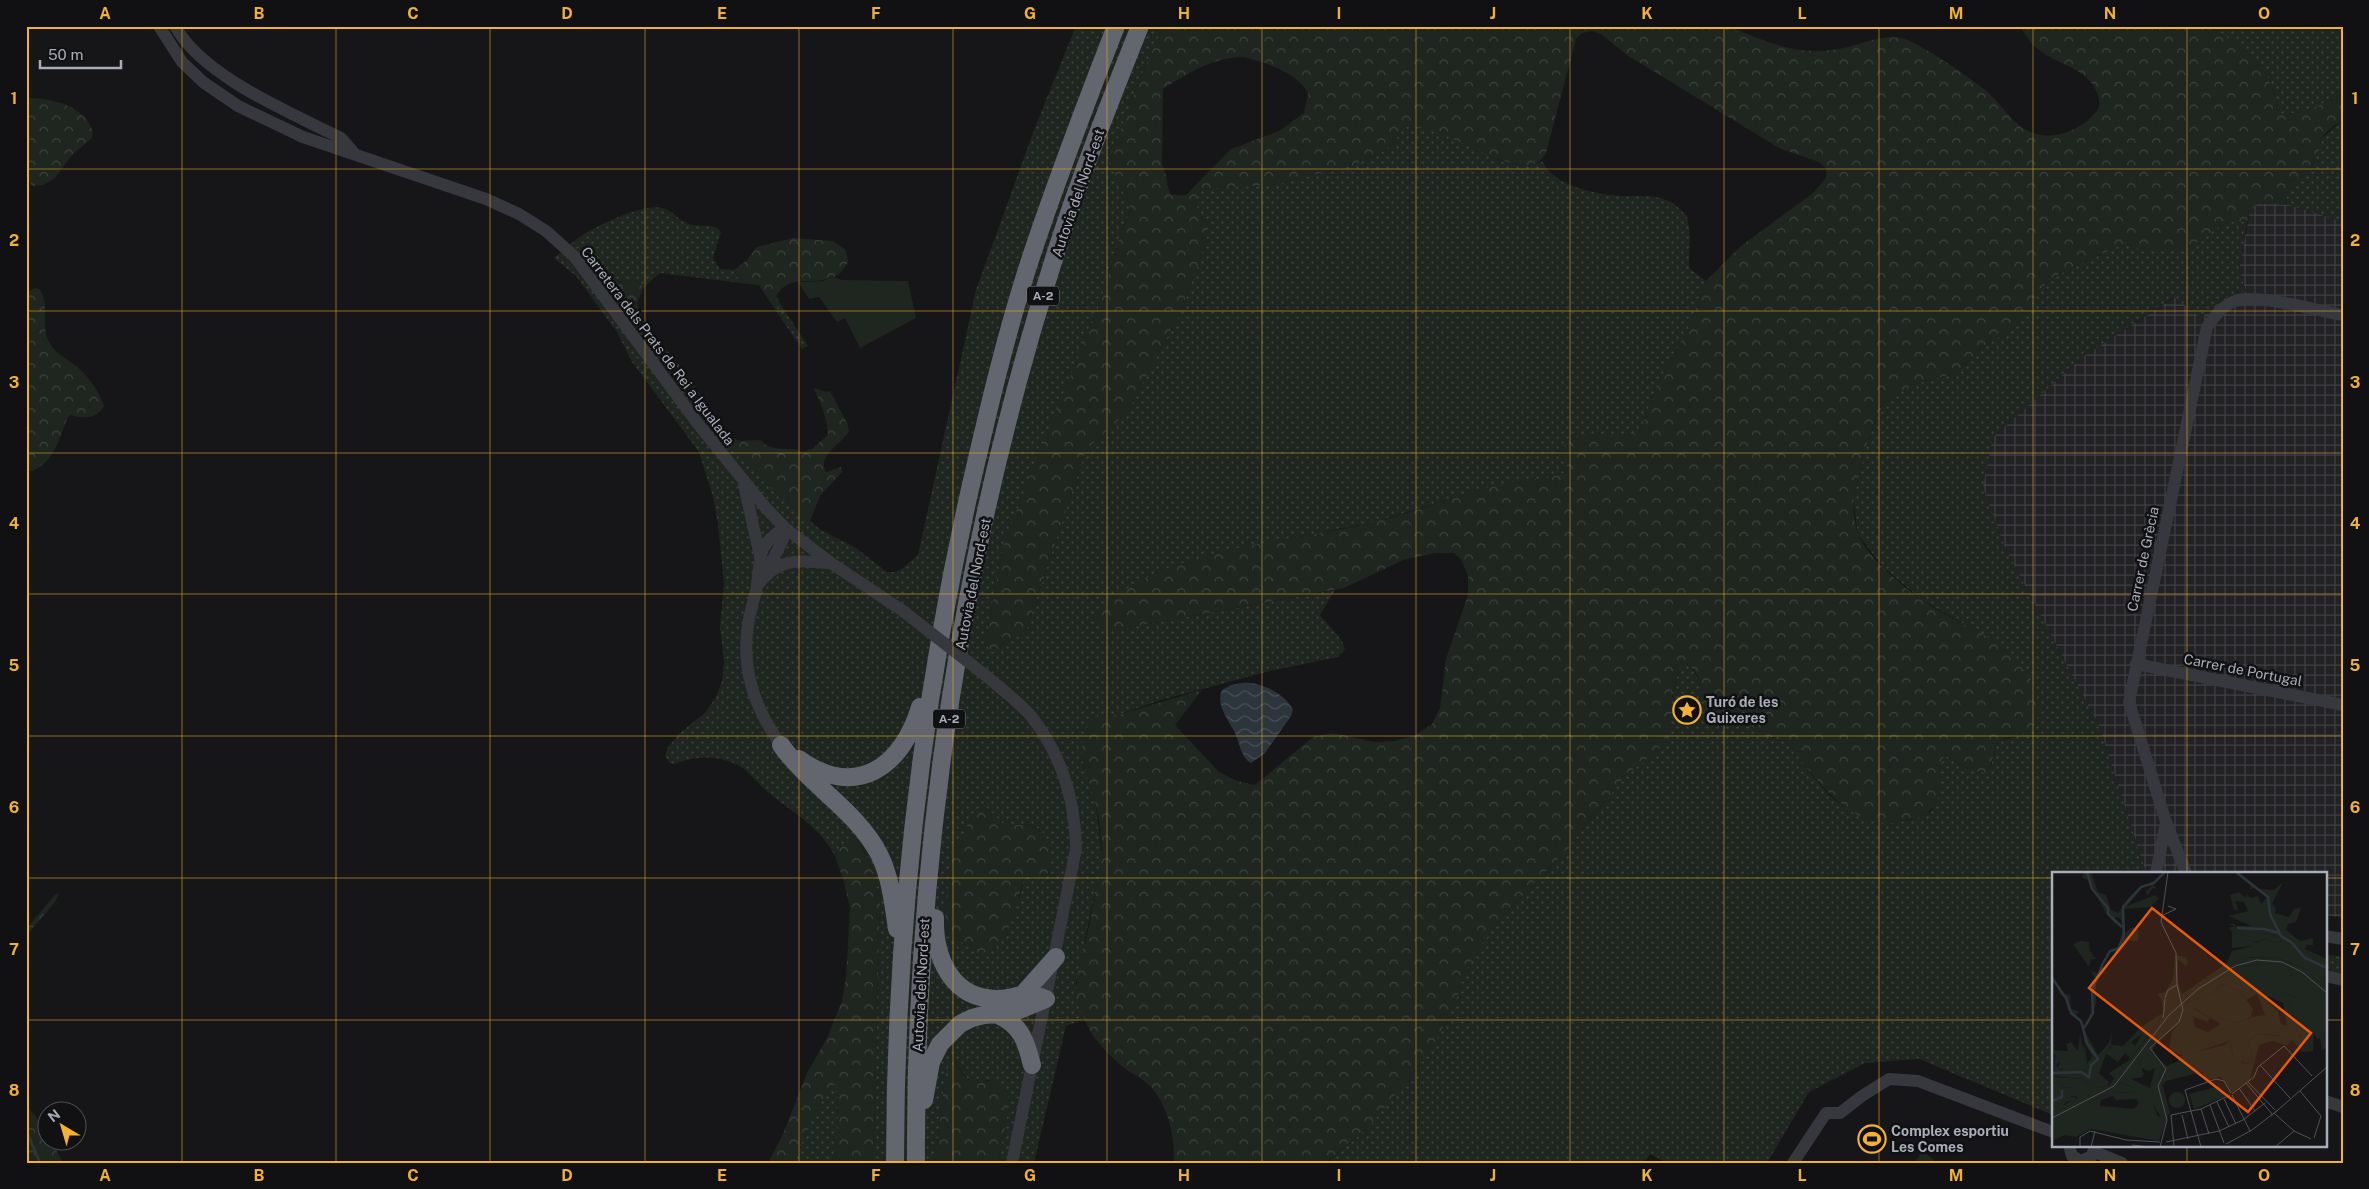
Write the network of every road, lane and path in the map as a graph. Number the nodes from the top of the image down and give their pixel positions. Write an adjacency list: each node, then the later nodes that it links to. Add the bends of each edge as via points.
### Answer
1 (159, 26): 5 (street, Carretera dels Prats de Rei a Igualada, via 182,62 203,82 238,106 304,137)
2 (175, 26): 5 (street, via 181,37 210,66 239,85 342,138)
3 (1116, 26): 14 (highway, Autovia del Nord-est / A-2, via 1076,127 1030,259 991,395)
4 (1140, 26): 18 (highway, Autovia del Nord-est / A-2, via 1059,244 994,475 971,585)
5 (354, 153): 7 (street, Carretera dels Prats de Rei a Igualada, via 486,199 546,231 574,256)
6 (2343, 316): 13 (street, Carrer de Grècia, via 2254,298 2226,306 2207,327)
7 (743, 483): 8 (street, Carretera dels Prats de Rei a Igualada); 9 (street)
8 (785, 528): 9 (street, via 766,542); 10 (street, Carretera dels Prats de Rei a Igualada); 11 (street)
9 (760, 556): 12 (street)
10 (831, 563): 11 (street, via 802,560 779,565); 24 (street, Carretera dels Prats de Rei a Igualada, bridge, via 904,611 985,675 1030,715 1053,750 1066,780 1075,819 1076,849)
11 (767, 572): 12 (street)
12 (757, 586): 16 (street, via 748,620 746,662 758,706)
13 (2136, 664): 15 (street, Carrer de Portugal); 17 (street, Carrer de Grècia, via 2129,702)
14 (933, 674): 16 (highway, via 907,740 895,756 874,771 848,777 827,774); 23 (highway, Autovia del Nord-est / A-2, via 916,794)
15 (2343, 705)
16 (781, 745): 23 (highway, via 808,777 861,828 878,853 892,893)
17 (2166, 822): 19 (street, Carrer de Grècia); 20 (street, Carrer de Grècia)
18 (929, 864): 27 (highway, via 935,894 934,938 946,972 956,984 977,996 1000,999); 33 (highway, Autovia del Nord-est / A-2, via 916,1062)
19 (2156, 872)
20 (2186, 872)
21 (2326, 936): 22 (street)
22 (2343, 940)
23 (902, 955): 38 (highway, Autovia del Nord-est / A-2, via 897,1037)
24 (1056, 957): 27 (highway); 28 (street, Carretera dels Prats de Rei a Igualada)
25 (2326, 976): 26 (street)
26 (2343, 980)
27 (1024, 993): 28 (highway)
28 (1046, 999): 29 (highway, via 1012,1013); 30 (street, Carretera dels Prats de Rei a Igualada)
29 (998, 1015): 30 (highway, via 1009,1020 1021,1032); 33 (highway, via 984,1015 966,1021 940,1044 931,1062)
30 (1032, 1064): 40 (street, Carretera dels Prats de Rei a Igualada)
31 (2326, 1101): 32 (street)
32 (2343, 1107)
33 (916, 1121): 39 (highway, Autovia del Nord-est / A-2)
34 (2052, 1132): 41 (street, via 1918,1081 1889,1080 1840,1113 1826,1113)
35 (2069, 1146): 37 (street, via 2070,1154)
36 (2095, 1149): 37 (street, via 2087,1160); 42 (street)
37 (2078, 1162)
38 (896, 1163)
39 (916, 1163)
40 (1012, 1163)
41 (1793, 1163)
42 (2122, 1163)

